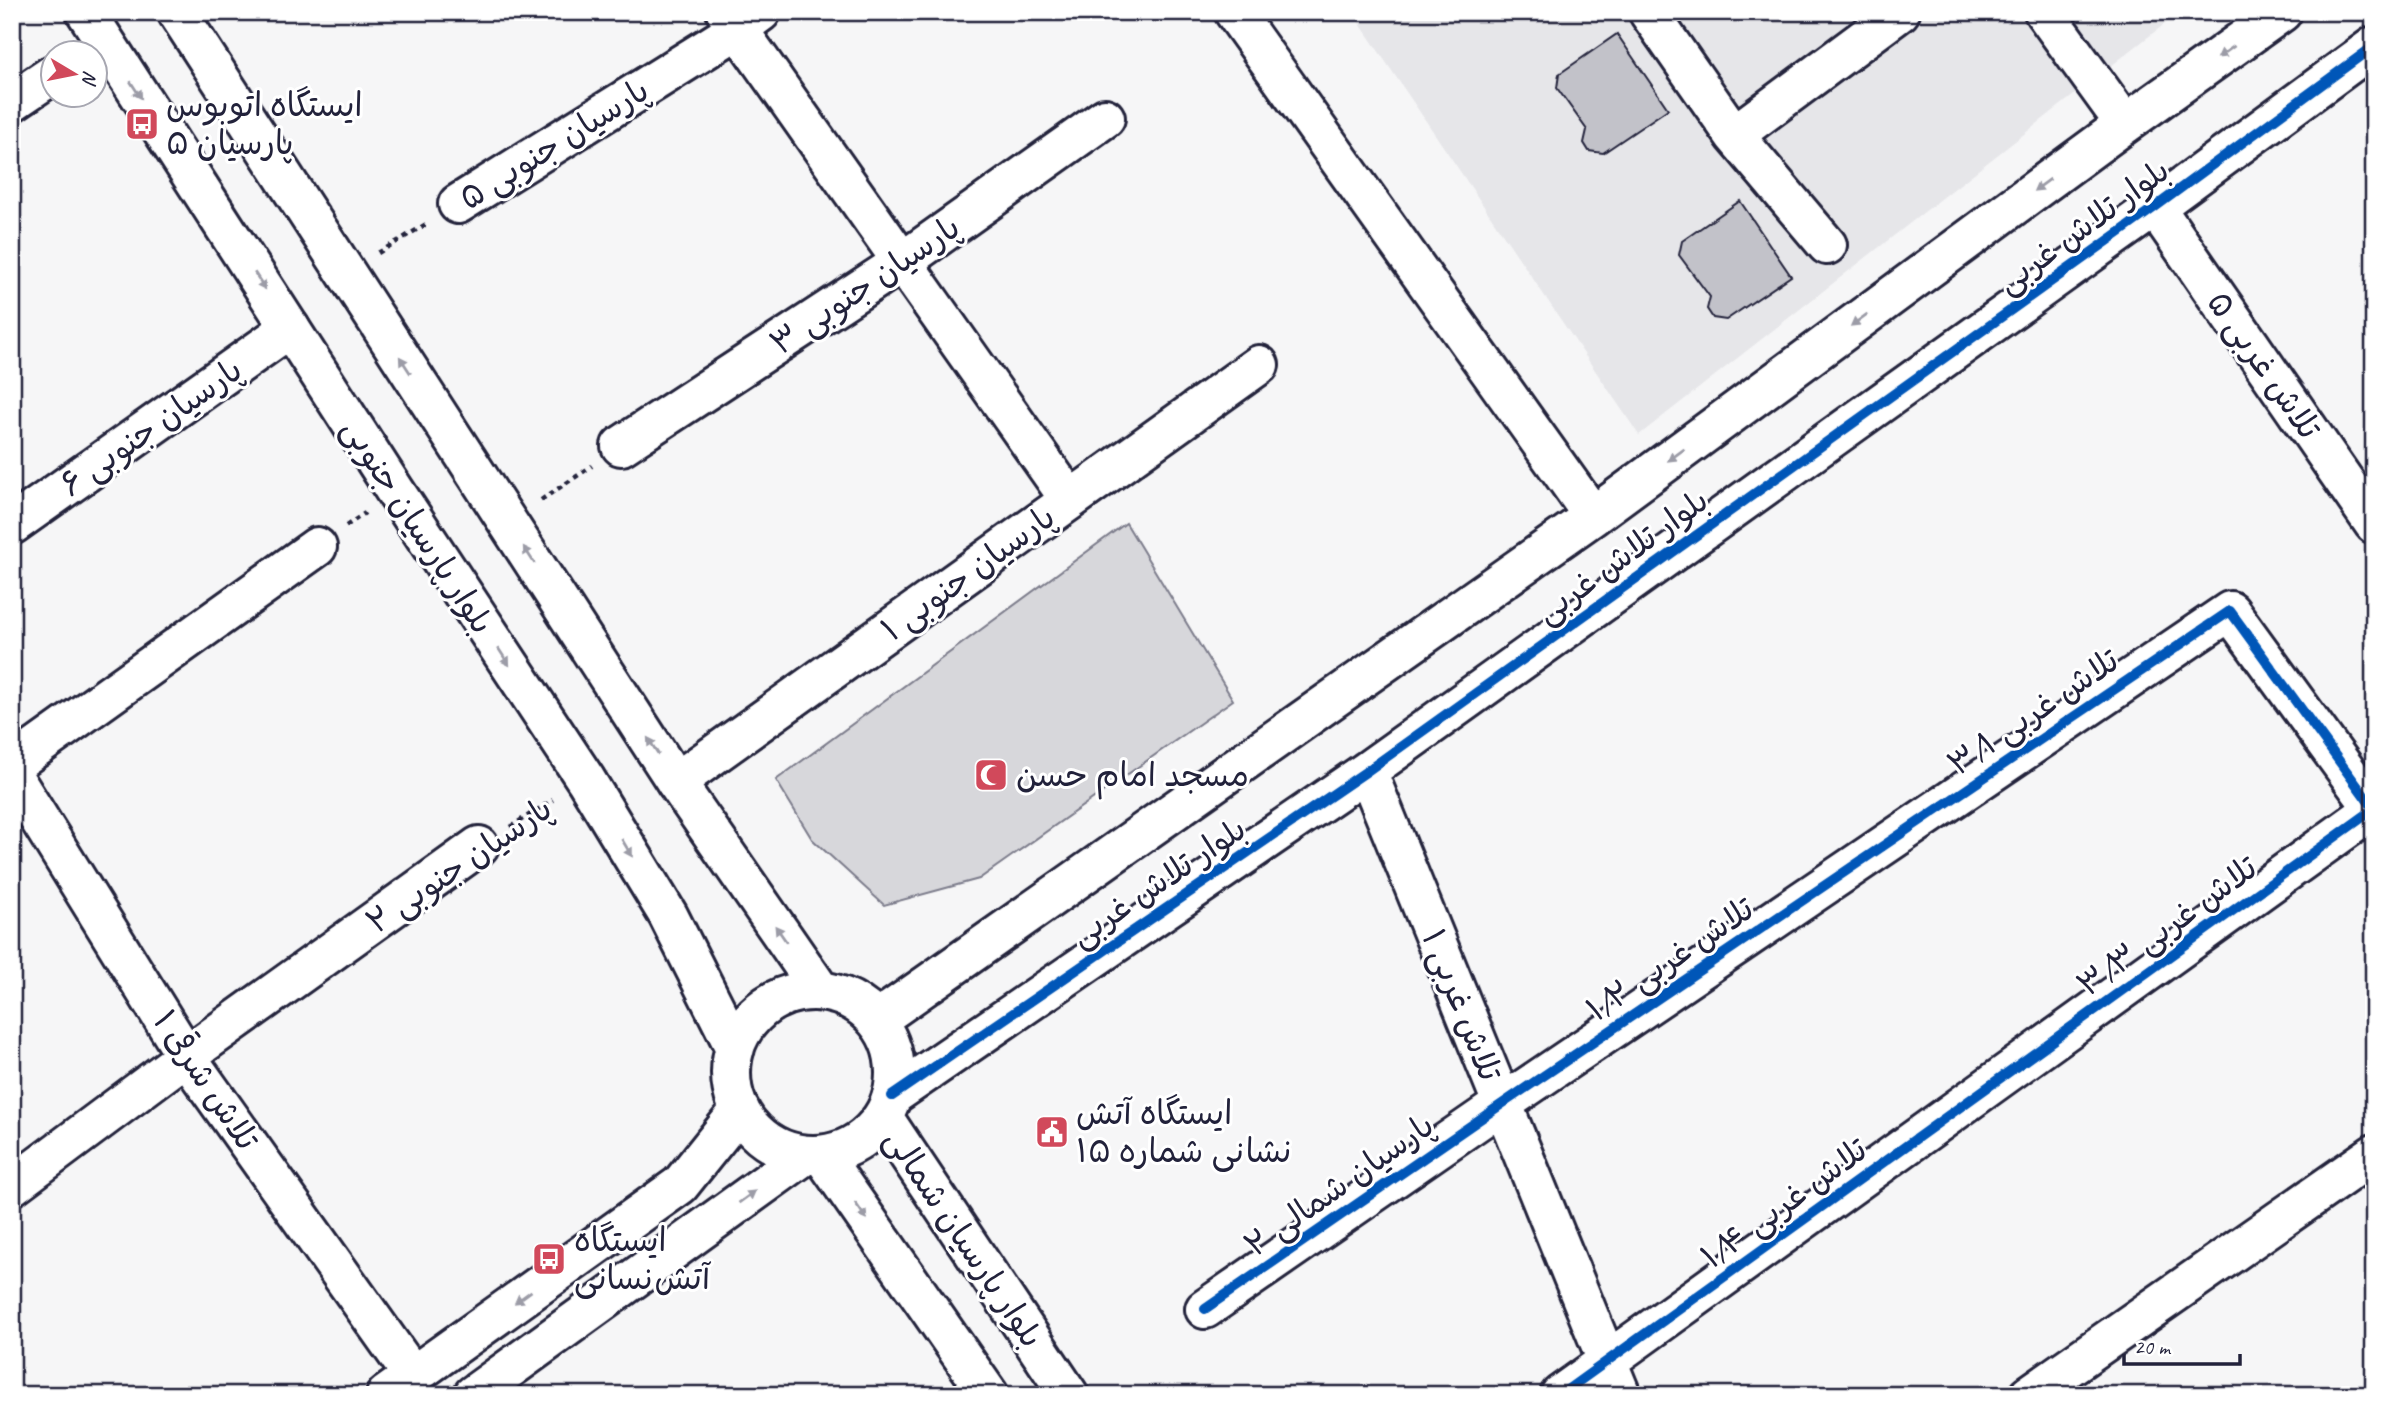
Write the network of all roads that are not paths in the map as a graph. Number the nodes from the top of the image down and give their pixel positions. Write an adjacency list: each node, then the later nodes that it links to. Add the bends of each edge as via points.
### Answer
1 (1234, 12): 23 (street)
2 (1900, 12): 14 (street)
3 (2044, 12): 13 (street)
4 (2282, 12): 13 (street, بلوار تلاش غربی, one-way to 13)
5 (1648, 13): 14 (street)
6 (187, 16): 30 (street, one-way to 6, via 345,274)
7 (742, 18): 15 (street, ۵ پارسیان جنوبی); 18 (street)
8 (92, 35): 19 (street, بلوار پارسیان جنوبی, one-way to 19)
9 (2374, 46): 16 (street, بلوار تلاش غربی)
10 (38, 84): 11 (street)
11 (12, 102)
12 (1105, 118): 18 (street, ۳ پارسیان جنوبی)
13 (2125, 124): 23 (street, بلوار تلاش غربی, one-way to 23)
14 (1734, 135): 17 (street)
15 (458, 204)
16 (2155, 207): 24 (street, ۵ تلاش غربی); 28 (street, بلوار تلاش غربی)
17 (1827, 245)
18 (902, 262): 21 (street, ۳ پارسیان جنوبی); 22 (street)
19 (290, 328): 25 (street, ۶ پارسیان جنوبی); 36 (street, بلوار پارسیان جنوبی, one-way to 36, via 586,780 668,915)
20 (1259, 365): 22 (street, ۱ پارسیان جنوبی)
21 (621, 446)
22 (1070, 500): 30 (street, ۱ پارسیان جنوبی)
23 (1593, 516): 35 (street, بلوار تلاش غربی)
24 (2374, 524)
25 (12, 525)
26 (317, 547): 27 (street)
27 (12, 765)
28 (1367, 771): 39 (street, ۱ تلاش غربی); 40 (street, بلوار تلاش غربی)
29 (12, 775): 37 (street, ۱ تلاش شرقی)
30 (676, 782): 34 (street, one-way to 30)
31 (2374, 809): 33 (street, ۳/۱ تلاش غربی, via 2230,611); 38 (street, ۳/۳ تلاش غربی)
32 (479, 846): 37 (street, ۲ پارسیان جنوبی)
33 (1867, 858): 39 (street, ۱/۲ تلاش غربی)
34 (820, 990): 35 (street, via 851,1000); 36 (street, via 793,993 768,1004 747,1023)
35 (877, 1020): 40 (street, via 895,1064)
36 (735, 1048): 41 (street, via 731,1068)
37 (186, 1056): 45 (street, ۲ پارسیان جنوبی); 49 (street, ۱ تلاش شرقی)
38 (1991, 1086): 48 (street, ۱/۴ تلاش غربی)
39 (1502, 1104): 47 (street, ۲ پارسیان شمالی); 48 (street, ۱ تلاش غربی)
40 (887, 1106): 43 (street, via 863,1139 836,1152); 52 (street, بلوار پارسیان شمالی)
41 (740, 1110): 43 (street, via 760,1136 789,1152); 44 (street)
42 (2374, 1154): 54 (street)
43 (813, 1155): 46 (street, one-way to 43); 51 (street, بلوار پارسیان شمالی, one-way to 51)
44 (680, 1185): 46 (street, via 700,1194 710,1206); 49 (street, one-way to 49)
45 (12, 1186)
46 (712, 1222): 50 (street)
47 (1205, 1309)
48 (1614, 1378): 53 (street, ۱/۴ تلاش غربی)
49 (399, 1385)
50 (473, 1395)
51 (989, 1395)
52 (1069, 1395)
53 (1560, 1395)
54 (2029, 1395)

